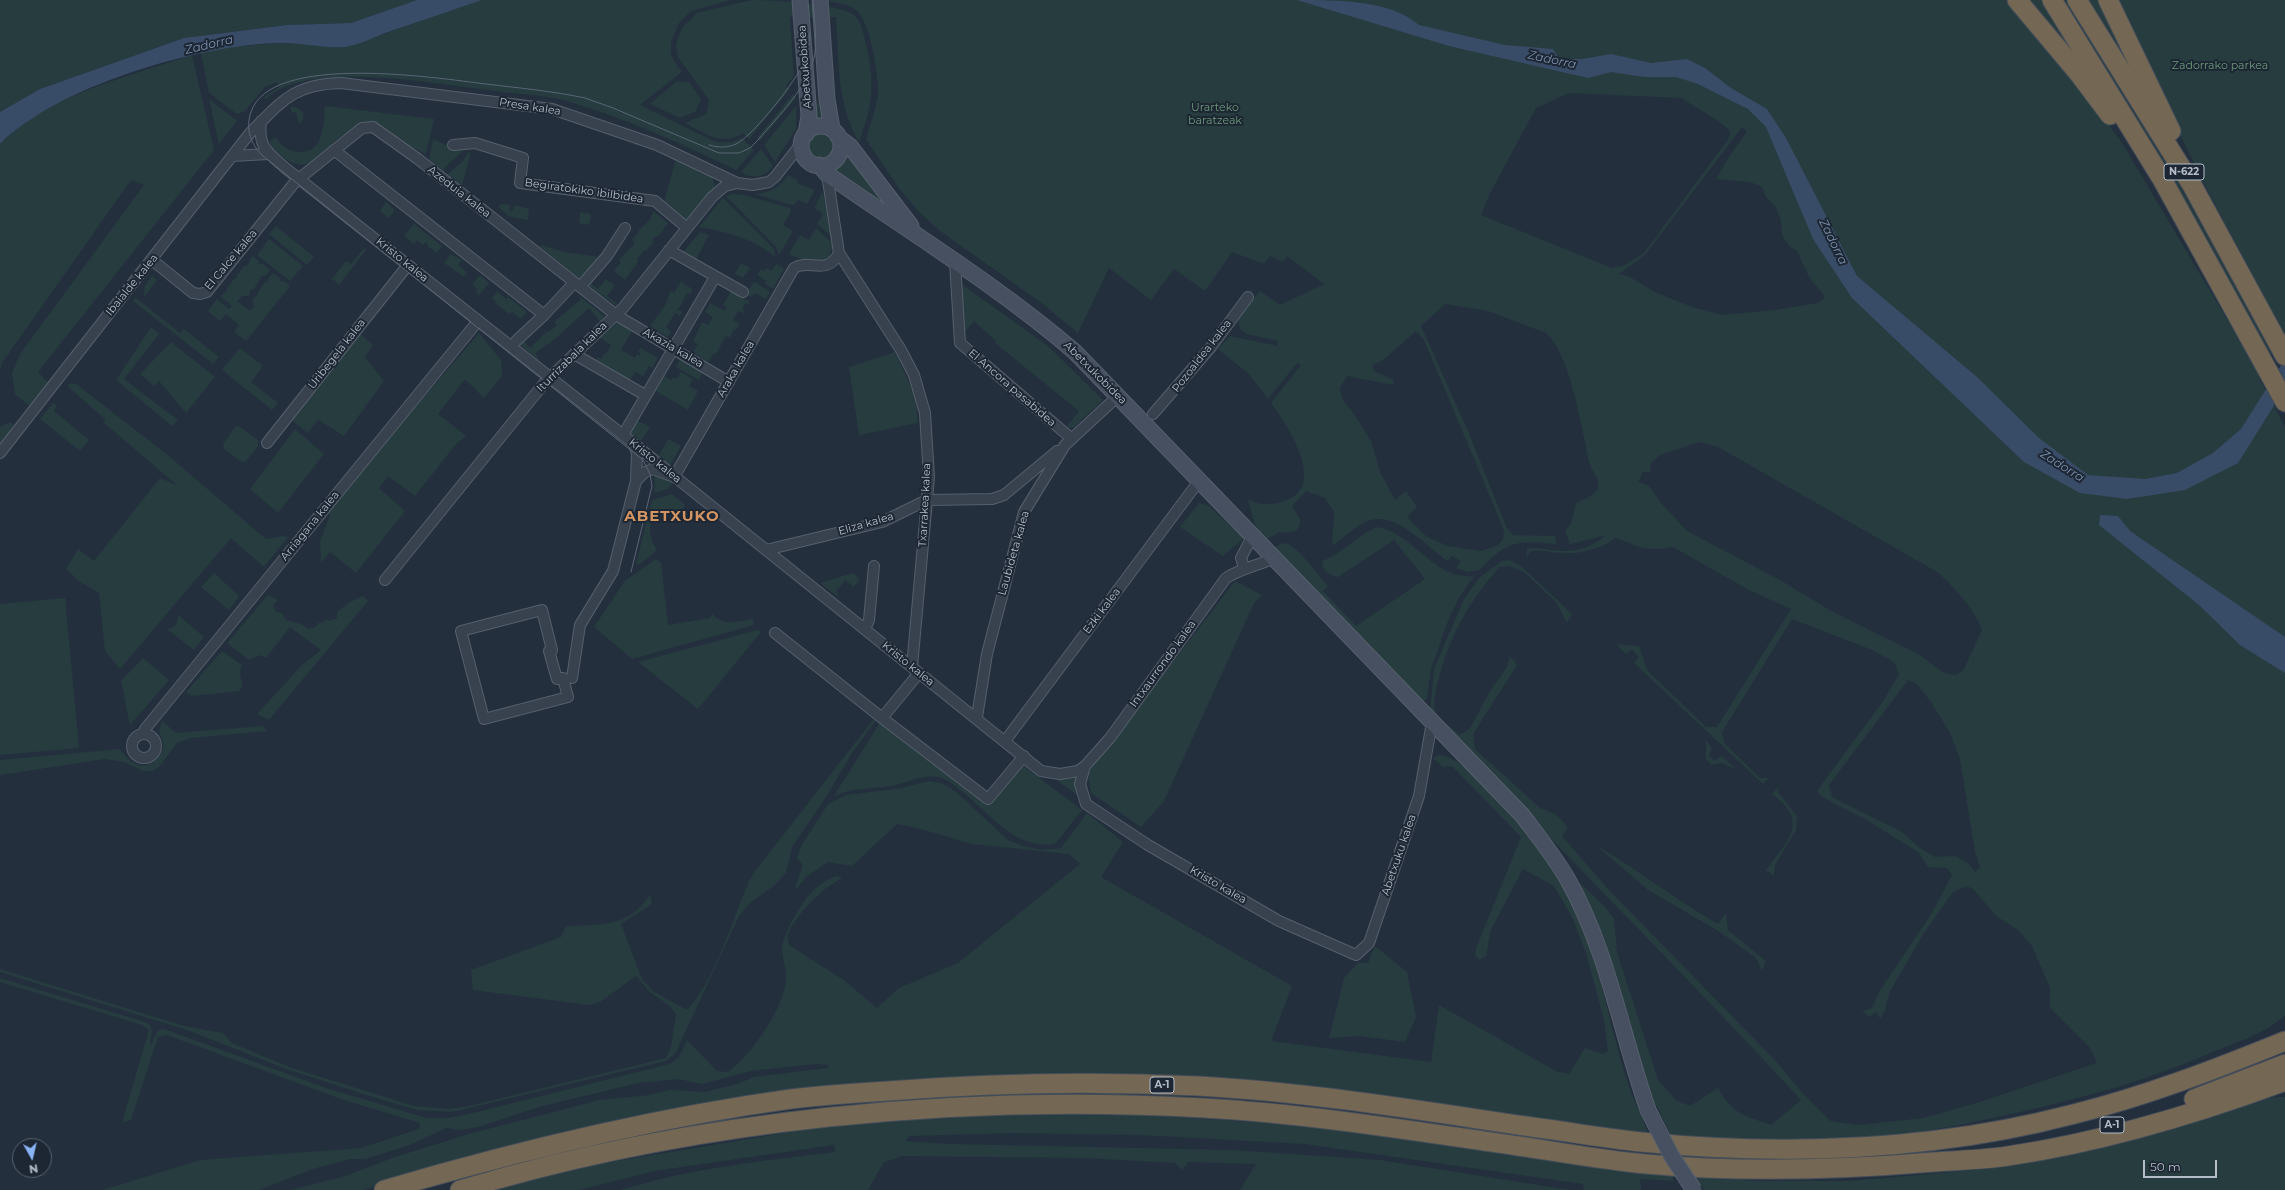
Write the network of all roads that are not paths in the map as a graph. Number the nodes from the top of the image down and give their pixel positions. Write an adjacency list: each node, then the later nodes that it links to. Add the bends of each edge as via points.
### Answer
1 (800, 0): 9 (street, Abetxukobidea, via 809,116)
2 (820, 0): 8 (street, Abetxukobidea, via 827,100)
3 (2017, 0): 16 (highway, via 2080,75 2143,163)
4 (2052, 0): 16 (highway, N-622)
5 (2077, 0): 18 (highway, N-622)
6 (2108, 0): 18 (highway, via 2184,158)
7 (262, 120): 12 (street, Kristo kalea, via 260,138); 13 (street, Ibaialde kalea); 17 (street, Presa kalea, via 292,94 330,83 535,107 566,113 657,145)
8 (835, 133): 9 (street, via 817,126); 14 (street, via 841,145 837,157); 21 (street, Abetxukobidea, via 850,146)
9 (803, 139): 14 (street, via 802,151 807,160); 17 (street, Presa kalea, via 782,170 769,182 753,185)
10 (453, 145): 20 (street, Begiratokiko ibilbidea, via 475,144 523,158 520,183 655,201)
11 (334, 150): 15 (street, Azeduia kalea); 28 (street, Azeduia kalea, via 362,128 373,127 418,159); 31 (street)
12 (268, 154): 13 (street); 15 (street, Kristo kalea)
13 (232, 156): 24 (street, Ibaialde kalea)
14 (824, 169): 21 (street, Abetxukobidea); 23 (street, Txarrakea kalea)
15 (300, 178): 24 (street, El Calce kalea, via 207,292 193,293); 26 (street, Kristo kalea)
16 (2162, 179): 42 (highway, N-622)
17 (737, 183): 20 (street, Iturrizabala kalea, via 718,191)
18 (2192, 185): 36 (highway, N-622)
19 (625, 228): 28 (street, via 607,256)
20 (687, 228): 22 (street, Iturrizabala kalea)
21 (916, 233): 25 (street, Abetxukobidea)
22 (669, 250): 27 (street); 32 (street, Iturrizabala kalea)
23 (839, 253): 39 (street, Araka kalea, via 836,260 828,265 794,268); 52 (street, Txarrakea kalea, via 892,333 914,375 925,413 929,477)
24 (152, 260): 48 (street, Ibaialde kalea)
25 (955, 262): 41 (street, Abetxukobidea, via 1053,333 1080,356); 45 (street, El Ancora pasabidea, via 960,343)
26 (408, 265): 33 (street, Kristo kalea); 46 (street, Uribegela kalea)
27 (715, 277): 29 (street); 35 (street)
28 (577, 285): 31 (street); 32 (street, Azeduia kalea)
29 (743, 292)
30 (1248, 297): 43 (street, Pozoaldea kalea, via 1211,347)
31 (544, 315): 34 (street)
32 (616, 315): 35 (street, Akazia kalea); 37 (street, Iturrizabala kalea)
33 (478, 321): 38 (street, Kristo kalea); 67 (street, Arriagana kalea, via 145,729)
34 (516, 341)
35 (673, 348): 39 (street, Akazia kalea); 40 (street)
36 (2283, 352)
37 (574, 354): 38 (street, Iturrizabala kalea); 40 (street)
38 (550, 378): 44 (street, Kristo kalea); 58 (street, Iturrizabala kalea)
39 (729, 382): 49 (street, Araka kalea)
40 (645, 395): 44 (street)
41 (1118, 396): 45 (street, Laubideta kalea); 51 (street, Abetxukobidea)
42 (2285, 402)
43 (1153, 414)
44 (623, 435): 47 (street, Kristo kalea)
45 (1069, 442): 52 (street, Eliza kalea, via 1004,495 992,499); 64 (street, Laubideta kalea, via 1024,512 987,654)
46 (267, 443)
47 (633, 443): 49 (street, Kristo kalea); 50 (street, via 637,453)
48 (0, 453)
49 (674, 477): 50 (street, via 653,469 645,472); 54 (street, Kristo kalea)
50 (636, 481): 62 (street, via 612,575 580,624)
51 (1199, 481): 53 (street, Abetxukobidea); 68 (street, Ezki kalea)
52 (927, 500): 54 (street, Eliza kalea, via 882,522); 61 (street, Txarrakea kalea)
53 (1253, 535): 55 (street, Abetxukobidea); 57 (street, via 1241,558)
54 (766, 550): 59 (street, Kristo kalea)
55 (1274, 558): 57 (street, Intxaurrondo kalea, via 1255,567); 66 (street, Abetxukobidea)
56 (874, 566): 59 (street, via 869,620)
57 (1244, 568): 70 (street, Intxaurrondo kalea, via 1226,578 1110,738)
58 (385, 580)
59 (865, 629): 61 (street, Kristo kalea)
60 (775, 632): 65 (street)
61 (916, 670): 64 (street, Kristo kalea); 65 (street)
62 (572, 678)
63 (503, 714): 63 (street, via 484,719 461,631 542,610 557,679 563,678 568,697)
64 (977, 717): 68 (street, Kristo kalea)
65 (882, 718): 69 (street, via 988,799)
66 (1432, 722): 73 (street, Abetxuku kalea, via 1419,796 1368,943); 84 (street, Abetxukobidea, bridge, via 1522,815 1568,880 1600,953 1619,1012 1634,1072 1648,1110 1671,1156)
67 (146, 733)
68 (1005, 741): 69 (street, Kristo kalea)
69 (1024, 756): 71 (street, Kristo kalea)
70 (1085, 766): 71 (street, Intxaurrondo kalea, via 1078,771 1060,774); 72 (street, Intxaurrondo kalea, via 1080,784)
71 (1041, 771)
72 (1086, 804): 73 (street, Kristo kalea, via 1148,845 1279,921)
73 (1356, 955)
74 (2285, 1027): 80 (highway)
75 (2285, 1041): 80 (highway, A-1, via 2220,1067)
76 (2285, 1064): 81 (highway, A-1, via 2122,1123 2042,1143)
77 (2285, 1081): 78 (highway)
78 (2265, 1088): 79 (highway); 81 (highway, via 2192,1113 2097,1139 2004,1157)
79 (2285, 1089)
80 (2103, 1106): 82 (highway, A-1, via 2021,1126 1906,1144 1747,1150 1638,1142 1350,1100 1273,1092 1123,1083 984,1085 794,1099 714,1112 641,1125 484,1160)
81 (1932, 1162): 83 (highway, A-1, via 1813,1170 1708,1169 1642,1164 1354,1122 1271,1113 1131,1105 1012,1105 860,1114 717,1133 563,1162)
82 (384, 1190)
83 (460, 1190)
84 (1694, 1190)

